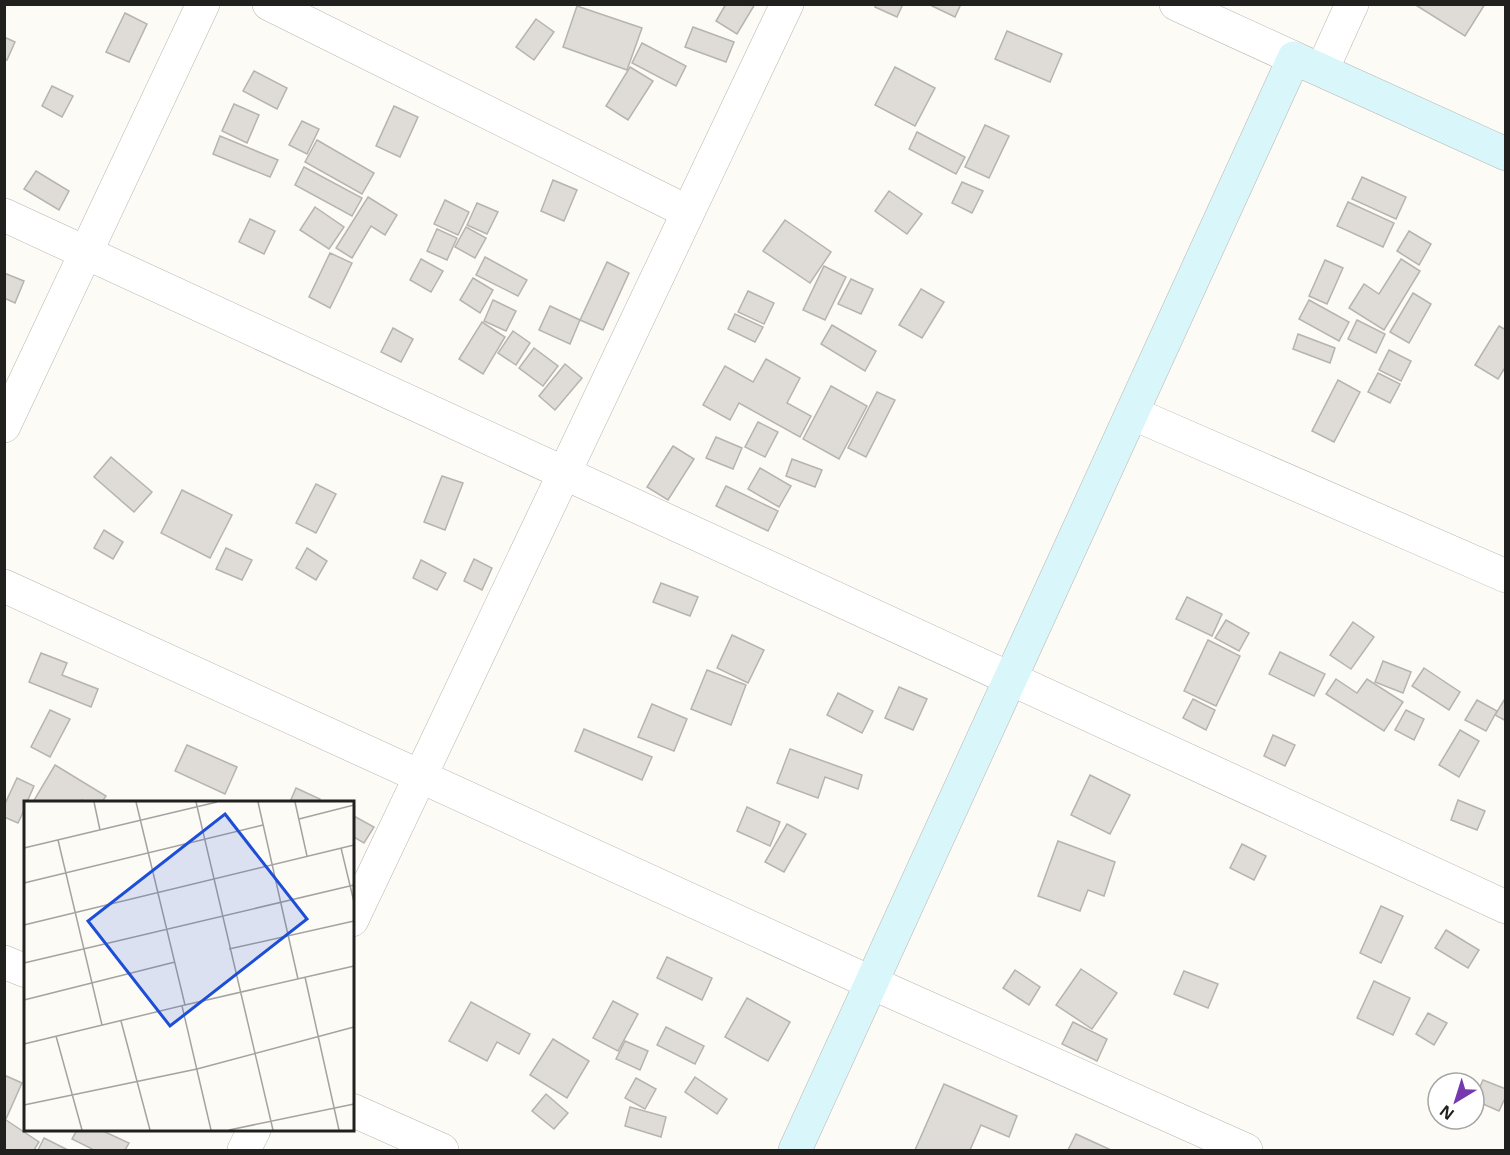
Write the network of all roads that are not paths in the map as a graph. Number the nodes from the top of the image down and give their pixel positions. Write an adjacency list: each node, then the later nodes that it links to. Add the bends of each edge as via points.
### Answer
1 (203, 4): 10 (street)
2 (268, 4): 8 (street)
3 (786, 4): 8 (street)
4 (1176, 4): 6 (street)
5 (1352, 4): 6 (street)
6 (1308, 64): 7 (main road); 11 (main road)
7 (1506, 154)
8 (688, 212): 13 (street)
9 (4, 215): 10 (street)
10 (86, 253): 12 (street); 13 (street)
11 (1132, 413): 14 (street); 16 (main road)
12 (4, 426)
13 (564, 473): 16 (street); 17 (street)
14 (1506, 576)
15 (4, 585): 17 (street)
16 (1010, 679): 18 (street); 22 (main road)
17 (420, 776): 19 (street); 22 (street)
18 (1506, 907)
19 (354, 916)
20 (4, 962): 21 (street)
21 (24, 970)
22 (872, 983): 27 (main road); 28 (street)
23 (354, 1111): 26 (street)
24 (254, 1131): 25 (street)
25 (244, 1150)
26 (442, 1150)
27 (795, 1150)
28 (1246, 1150)

